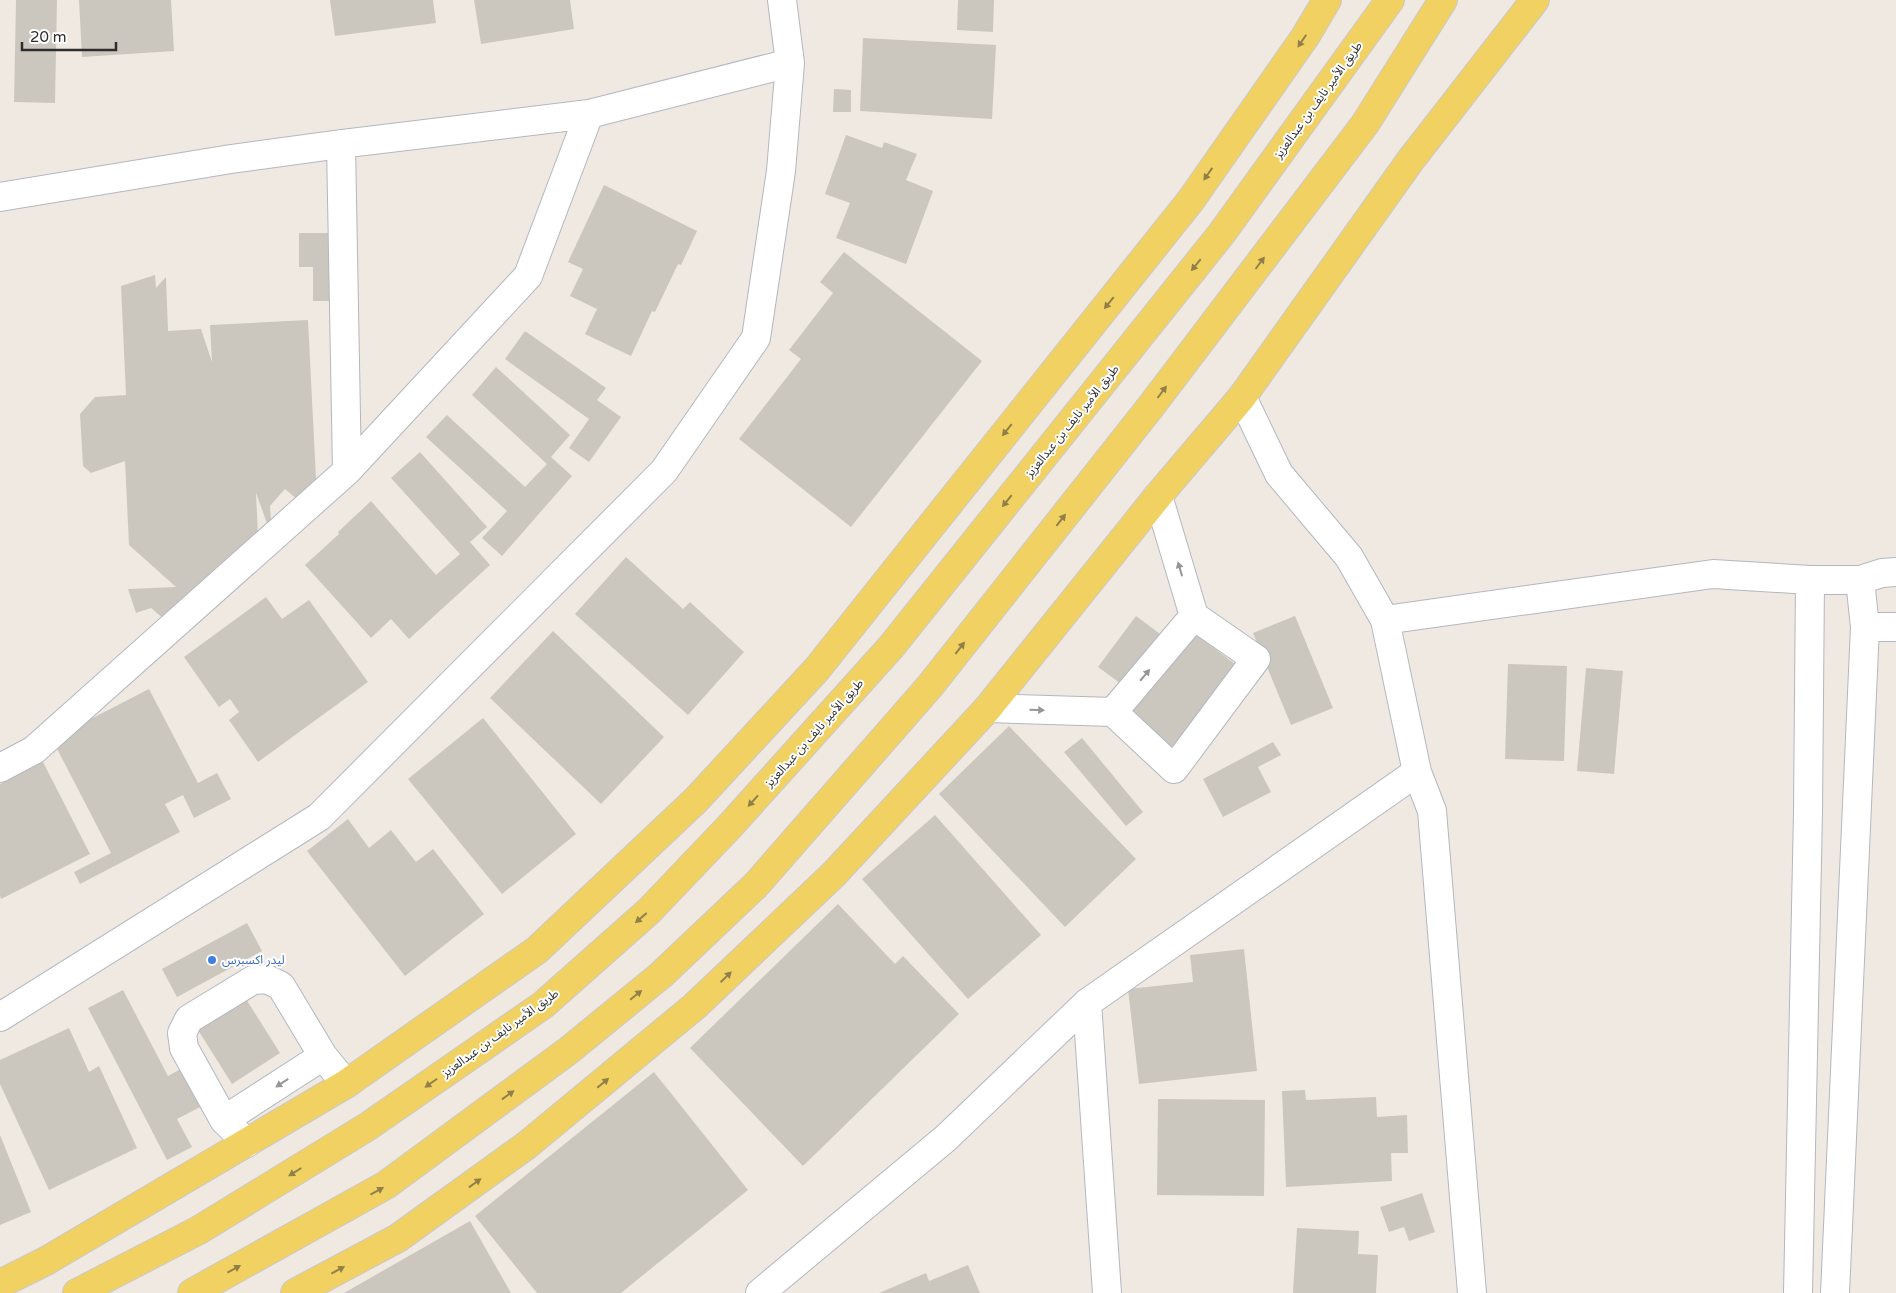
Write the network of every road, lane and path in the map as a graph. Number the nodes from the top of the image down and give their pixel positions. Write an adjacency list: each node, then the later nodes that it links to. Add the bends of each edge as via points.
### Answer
1 (782, 0): 6 (street)
2 (1327, 0): 27 (main road, one-way to 27, via 1300,45 1191,200 817,669 696,800 537,950)
3 (1390, 0): 31 (main road, طريق الأمير نايف بن عبدالعزيز, one-way to 31, via 1222,233 891,647 649,911 543,1004 367,1127 199,1230)
4 (1443, 0): 32 (main road, one-way to 4, via 386,1185 568,1051 661,975 756,885 930,686 1152,405 1364,124)
5 (1535, 0): 10 (main road, via 1410,161)
6 (790, 63): 7 (street); 25 (street, via 781,171 756,338 664,471 319,817)
7 (589, 114): 8 (street); 11 (street, via 528,276)
8 (341, 144): 9 (street); 11 (street)
9 (0, 198)
10 (1242, 397): 12 (main road); 17 (street, via 1279,474 1349,557)
11 (347, 471): 22 (street, via 34,750)
12 (1158, 496): 16 (street, one-way to 12); 20 (main road)
13 (1896, 572): 15 (street, via 1882,572)
14 (1810, 580): 15 (street); 17 (street, via 1714,574); 37 (street)
15 (1860, 580): 18 (street)
16 (1194, 616): 21 (street, one-way to 16); 21 (street, via 1256,659 1174,769)
17 (1385, 620): 23 (street)
18 (1865, 627): 19 (street); 38 (street)
19 (1896, 628)
20 (988, 708): 21 (street, one-way to 21); 33 (main road, one-way to 20, via 406,1232 528,1145 695,1006 834,874)
21 (1113, 712)
22 (0, 768)
23 (1417, 772): 24 (street); 36 (street, via 1432,811)
24 (1087, 1003): 34 (street, via 946,1138); 35 (street)
25 (0, 1017)
26 (323, 1056): 27 (street); 28 (street, one-way to 28); 28 (street, via 281,986 268,979 253,980 189,1019 182,1033 184,1048)
27 (346, 1084): 29 (main road)
28 (224, 1120): 29 (street)
29 (247, 1144): 30 (main road, via 46,1261)
30 (0, 1284)
31 (77, 1293)
32 (192, 1293)
33 (295, 1293)
34 (760, 1293)
35 (1107, 1293)
36 (1472, 1293)
37 (1798, 1293)
38 (1835, 1293)

